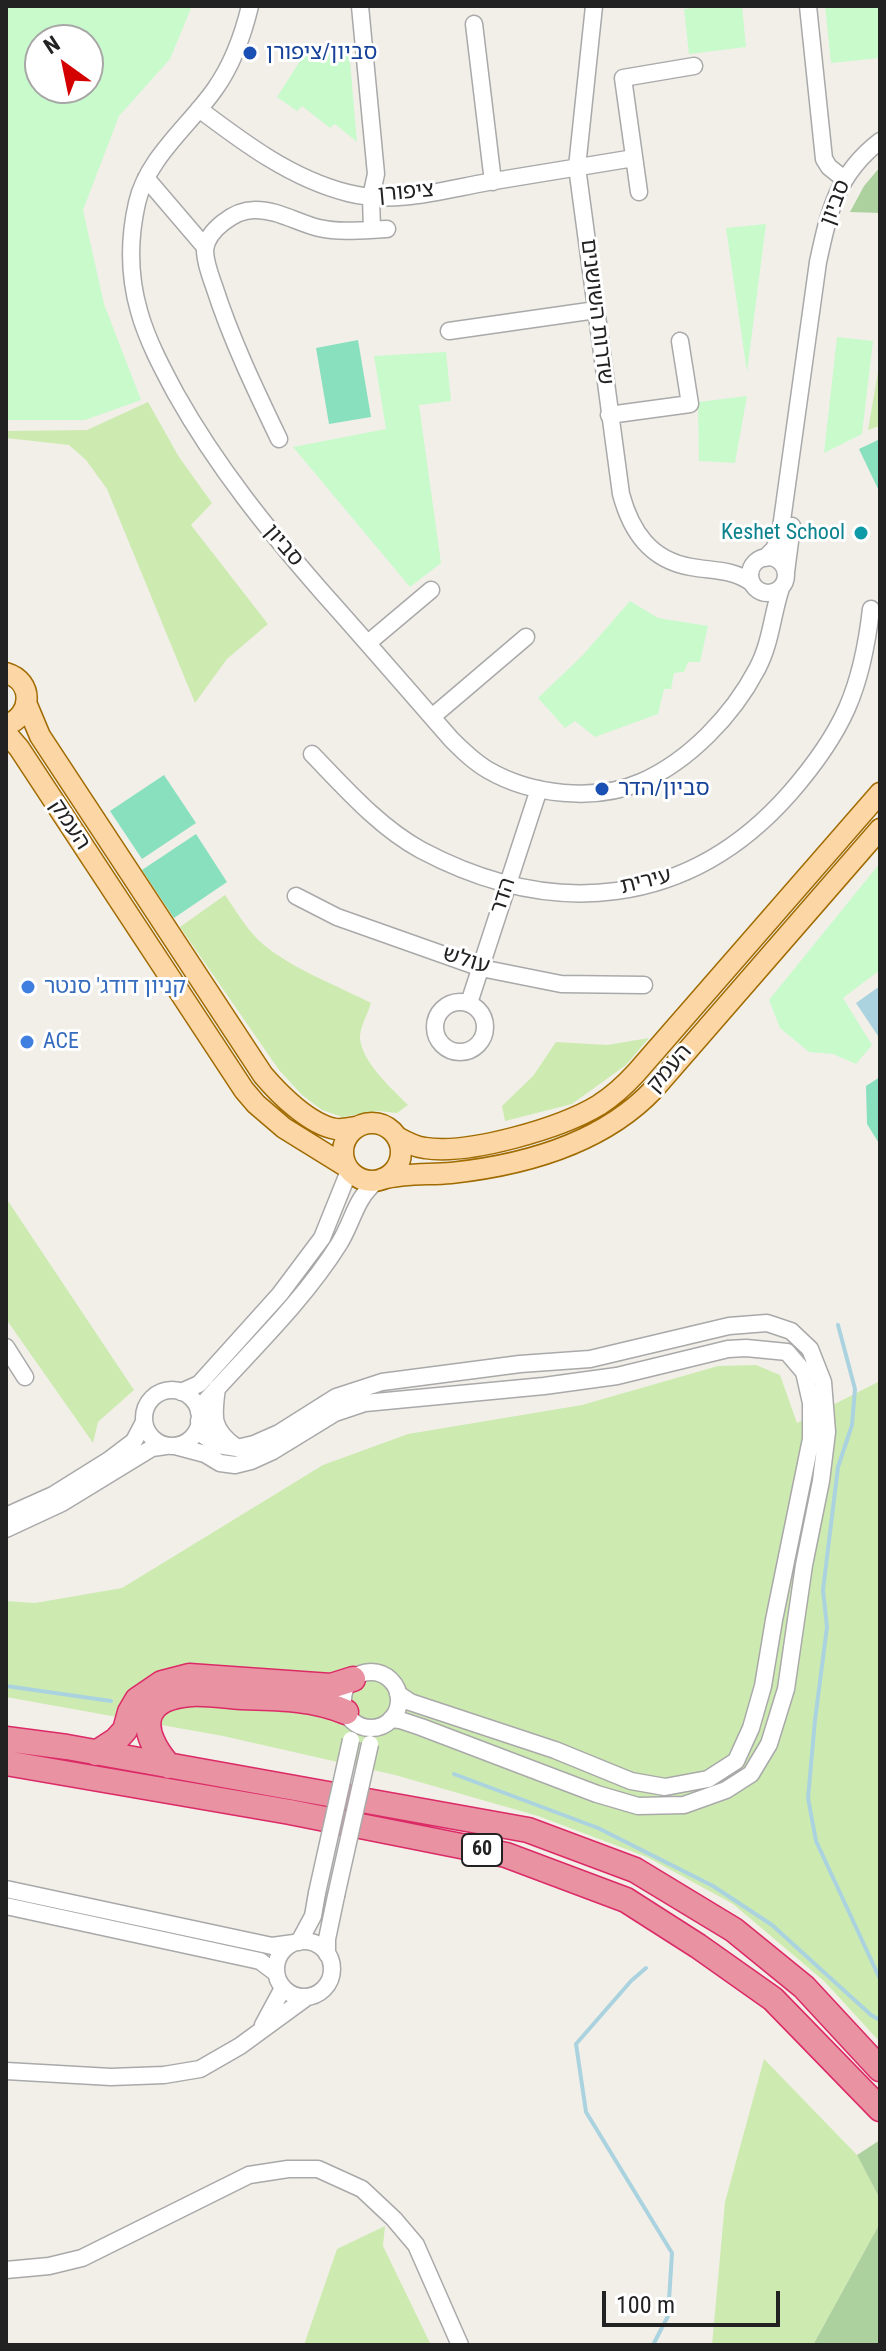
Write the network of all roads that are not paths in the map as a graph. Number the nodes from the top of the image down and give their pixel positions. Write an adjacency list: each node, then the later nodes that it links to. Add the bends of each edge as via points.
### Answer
1 (250, 6): 7 (street, סביון, via 233,57)
2 (360, 6): 16 (street, via 376,174)
3 (594, 6): 11 (street, שדרות השושנים)
4 (808, 6): 13 (street, via 824,159)
5 (474, 24): 14 (street)
6 (694, 66): 10 (street, via 623,78)
7 (199, 109): 12 (street, סביון); 16 (street, ציפורן, via 249,146 304,176)
8 (880, 141): 13 (street, סביון)
9 (880, 154): 25 (street, סביון, via 848,191 833,242)
10 (634, 158): 11 (street, ציפורן); 15 (street)
11 (577, 167): 14 (street, ציפורן); 18 (street, שדרות השושנים)
12 (146, 178): 17 (street); 30 (street, סביון, via 131,256 139,312 151,345 194,425 240,494)
13 (844, 179): 23 (street, סביון, via 833,199 818,262 780,535)
14 (493, 182): 16 (street, ציפורן)
15 (639, 192)
16 (371, 197): 17 (street, via 380,230 323,229 255,209 232,216)
17 (205, 247): 22 (street, via 221,308)
18 (596, 310): 19 (street); 21 (street, שדרות השושנים)
19 (449, 331)
20 (680, 341): 21 (street, via 690,404)
21 (609, 415): 24 (street, שדרות השושנים, via 621,494 636,533 678,564)
22 (279, 439)
23 (762, 559): 24 (street, שדרות השושנים); 25 (street, via 777,560); 26 (street, via 751,569)
24 (706, 568): 26 (street, שדרות השושנים, via 736,574)
25 (783, 580): 26 (street, via 776,592 764,593); 32 (street, סביון, via 768,642)
26 (753, 585): 32 (street, סביון, via 764,612)
27 (431, 590): 30 (street)
28 (871, 609): 41 (street, עירית, via 863,667 839,725 779,805 736,844 697,867 628,889 560,893)
29 (526, 637): 34 (street)
30 (368, 643): 34 (street, סביון)
31 (6, 673): 33 (main road, העמק, via 25,686)
32 (752, 678): 38 (street, סביון, via 702,740 640,783 615,791)
33 (27, 705): 35 (main road, via 22,716); 46 (main road, העמק, via 40,736 263,1075 315,1121 335,1129)
34 (432, 717): 38 (street, סביון, via 487,770)
35 (6, 725)
36 (6, 733): 48 (main road, העמק, via 244,1090 269,1117)
37 (312, 754): 41 (street, עירית, via 401,839)
38 (539, 789): 41 (street, הדר)
39 (880, 793): 47 (main road, העמק, via 612,1096 561,1124 467,1146 428,1149)
40 (880, 829): 49 (main road, העמק, via 626,1115 550,1152 471,1170)
41 (508, 884): 43 (street, הדר)
42 (296, 896): 43 (street, עולש, via 337,917)
43 (481, 968): 44 (street, עולש, via 561,984); 45 (street, הדר)
44 (644, 985)
45 (469, 1003)
46 (356, 1127): 47 (main road, via 375,1122); 48 (main road, via 343,1143)
47 (397, 1137): 49 (main road, via 399,1164)
48 (348, 1169): 49 (main road, via 357,1178); 53 (street, via 322,1238 199,1384)
49 (380, 1180): 52 (street, via 358,1200 340,1242 293,1304)
50 (8, 1354): 51 (street)
51 (25, 1377)
52 (217, 1388): 54 (street); 57 (street, via 216,1427)
53 (181, 1392): 54 (street); 55 (street, via 154,1397)
54 (199, 1416): 56 (street, via 191,1438); 57 (street, via 203,1435)
55 (144, 1422): 56 (street, via 151,1437); 58 (street, via 134,1441 109,1460 53,1495)
56 (171, 1446): 59 (street, via 152,1448 62,1503); 61 (street, via 235,1465 365,1403 617,1376 728,1349 787,1352 804,1372 811,1439 763,1686 736,1761 694,1782 665,1787 631,1781)
57 (237, 1448): 63 (street, via 279,1433 336,1397 382,1382 590,1359 729,1326 767,1323 791,1331 810,1349 823,1382 827,1432 821,1481 786,1689 769,1744 751,1774 726,1790 684,1805 638,1806 421,1727)
58 (6, 1516)
59 (6, 1529)
60 (353, 1679): 61 (street, via 381,1674); 62 (street, via 344,1695); 65 (highway, via 331,1686 189,1676 162,1683 137,1700 125,1730)
61 (398, 1694): 63 (street, via 396,1712)
62 (348, 1716): 63 (street, via 366,1727); 67 (highway, via 326,1704 290,1699 192,1694 172,1698 155,1706 148,1717 154,1749); 70 (street, bridge, via 354,1729 313,1916)
63 (387, 1722): 71 (street, bridge, via 370,1744)
64 (6, 1739): 65 (highway, 60)
65 (96, 1753): 67 (highway, 60)
66 (6, 1763): 77 (highway, 60, via 506,1855 626,1900 773,1999)
67 (169, 1766): 75 (highway, 60, via 528,1830 635,1870 734,1930 804,1987)
68 (6, 1889): 70 (street, via 272,1946)
69 (6, 1906): 72 (street, via 260,1961)
70 (297, 1942): 71 (street, via 313,1943); 72 (street, via 280,1955)
71 (327, 1954): 73 (street, via 329,1981)
72 (280, 1981): 73 (street); 74 (street, via 274,2008)
73 (307, 1997): 74 (street)
74 (258, 2033): 76 (street, via 200,2069 164,2075)
75 (880, 2069)
76 (6, 2071)
77 (880, 2109)
78 (6, 2270): 79 (street, via 82,2258 249,2175 318,2169 362,2189 416,2245)
79 (460, 2345)

